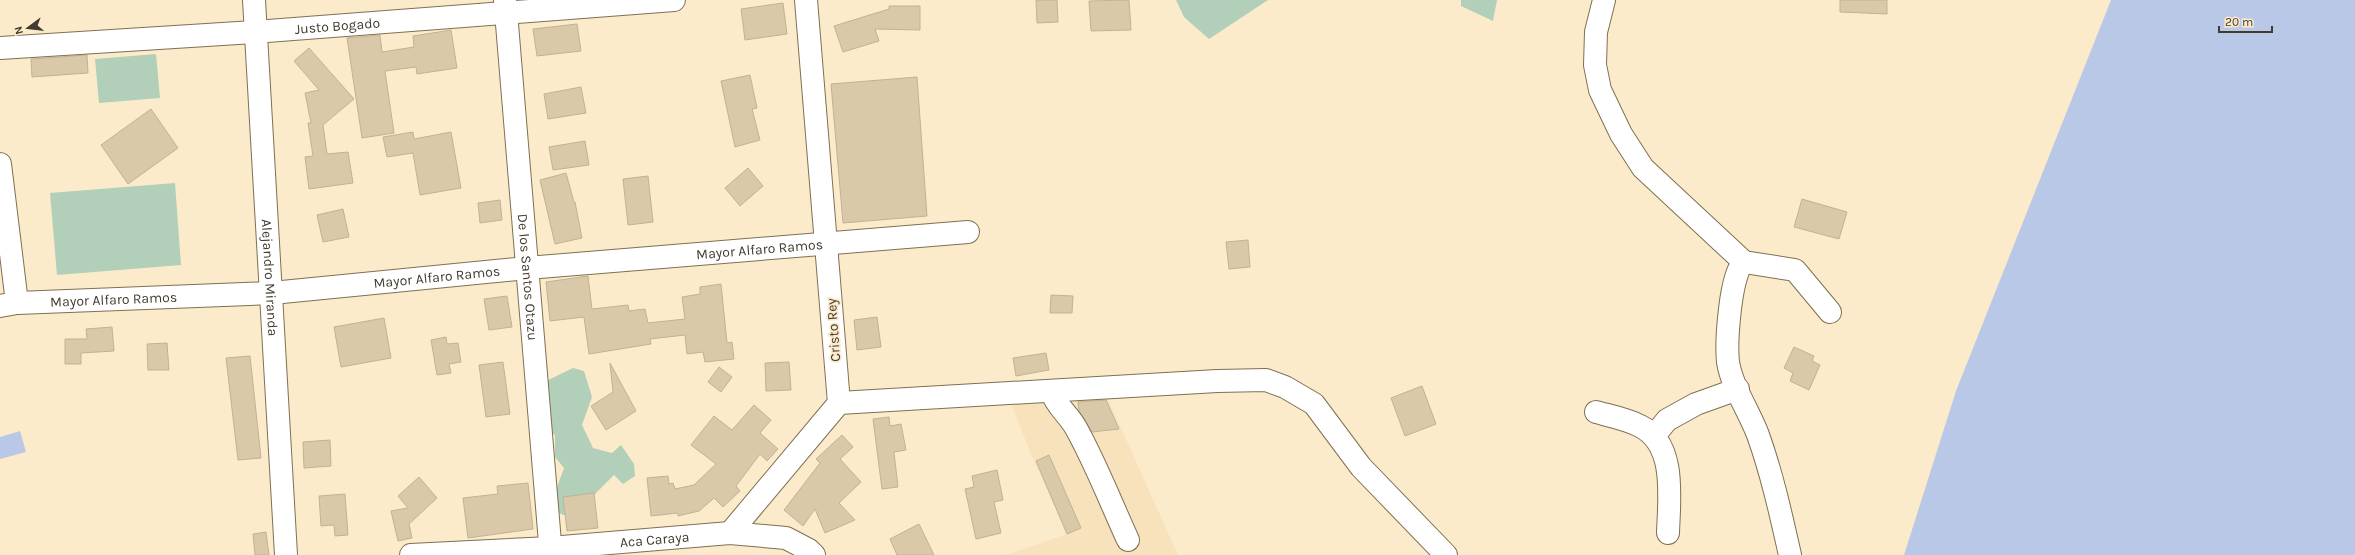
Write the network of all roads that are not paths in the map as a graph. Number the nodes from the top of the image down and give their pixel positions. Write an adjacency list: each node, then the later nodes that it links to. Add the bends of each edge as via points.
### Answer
1 (254, 0): 6 (street, Alejandro Miranda)
2 (674, 0): 5 (street, Justo Bogado)
3 (806, 0): 10 (street, Cristo Rey)
4 (1604, 0): 11 (street, via 1596,32 1595,65 1600,90 1621,134 1643,168)
5 (506, 6): 6 (street, Justo Bogado); 12 (street, De los Santos Otazu)
6 (254, 32): 7 (street, Justo Bogado); 13 (street, Alejandro Miranda)
7 (0, 48)
8 (0, 164): 14 (street)
9 (968, 232): 10 (street, Mayor Alfaro Ramos)
10 (827, 245): 12 (street, Mayor Alfaro Ramos); 18 (street, Cristo Rey)
11 (1744, 262): 15 (street, via 1795,270); 16 (street, via 1739,266 1736,275 1728,334 1728,362)
12 (527, 268): 13 (street, Mayor Alfaro Ramos); 24 (street, De los Santos Otazu)
13 (272, 293): 14 (street, Mayor Alfaro Ramos); 25 (street, Alejandro Miranda)
14 (8, 305)
15 (1830, 312)
16 (1738, 389): 20 (street, via 1696,404 1667,420); 29 (street, via 1758,434 1773,482)
17 (1051, 391): 18 (street); 23 (street, via 1057,404 1072,420 1082,438); 28 (street, via 1266,380 1285,387 1314,404 1361,467)
18 (839, 404): 21 (street)
19 (1596, 412): 20 (street, via 1640,426)
20 (1654, 436): 22 (street, via 1664,451 1668,470)
21 (730, 533): 24 (street, Aca Caraya); 27 (street, via 786,538)
22 (1668, 533)
23 (1128, 540)
24 (551, 552): 26 (street, Aca Caraya)
25 (286, 555)
26 (411, 555)
27 (814, 555)
28 (1446, 555)
29 (1790, 555)

